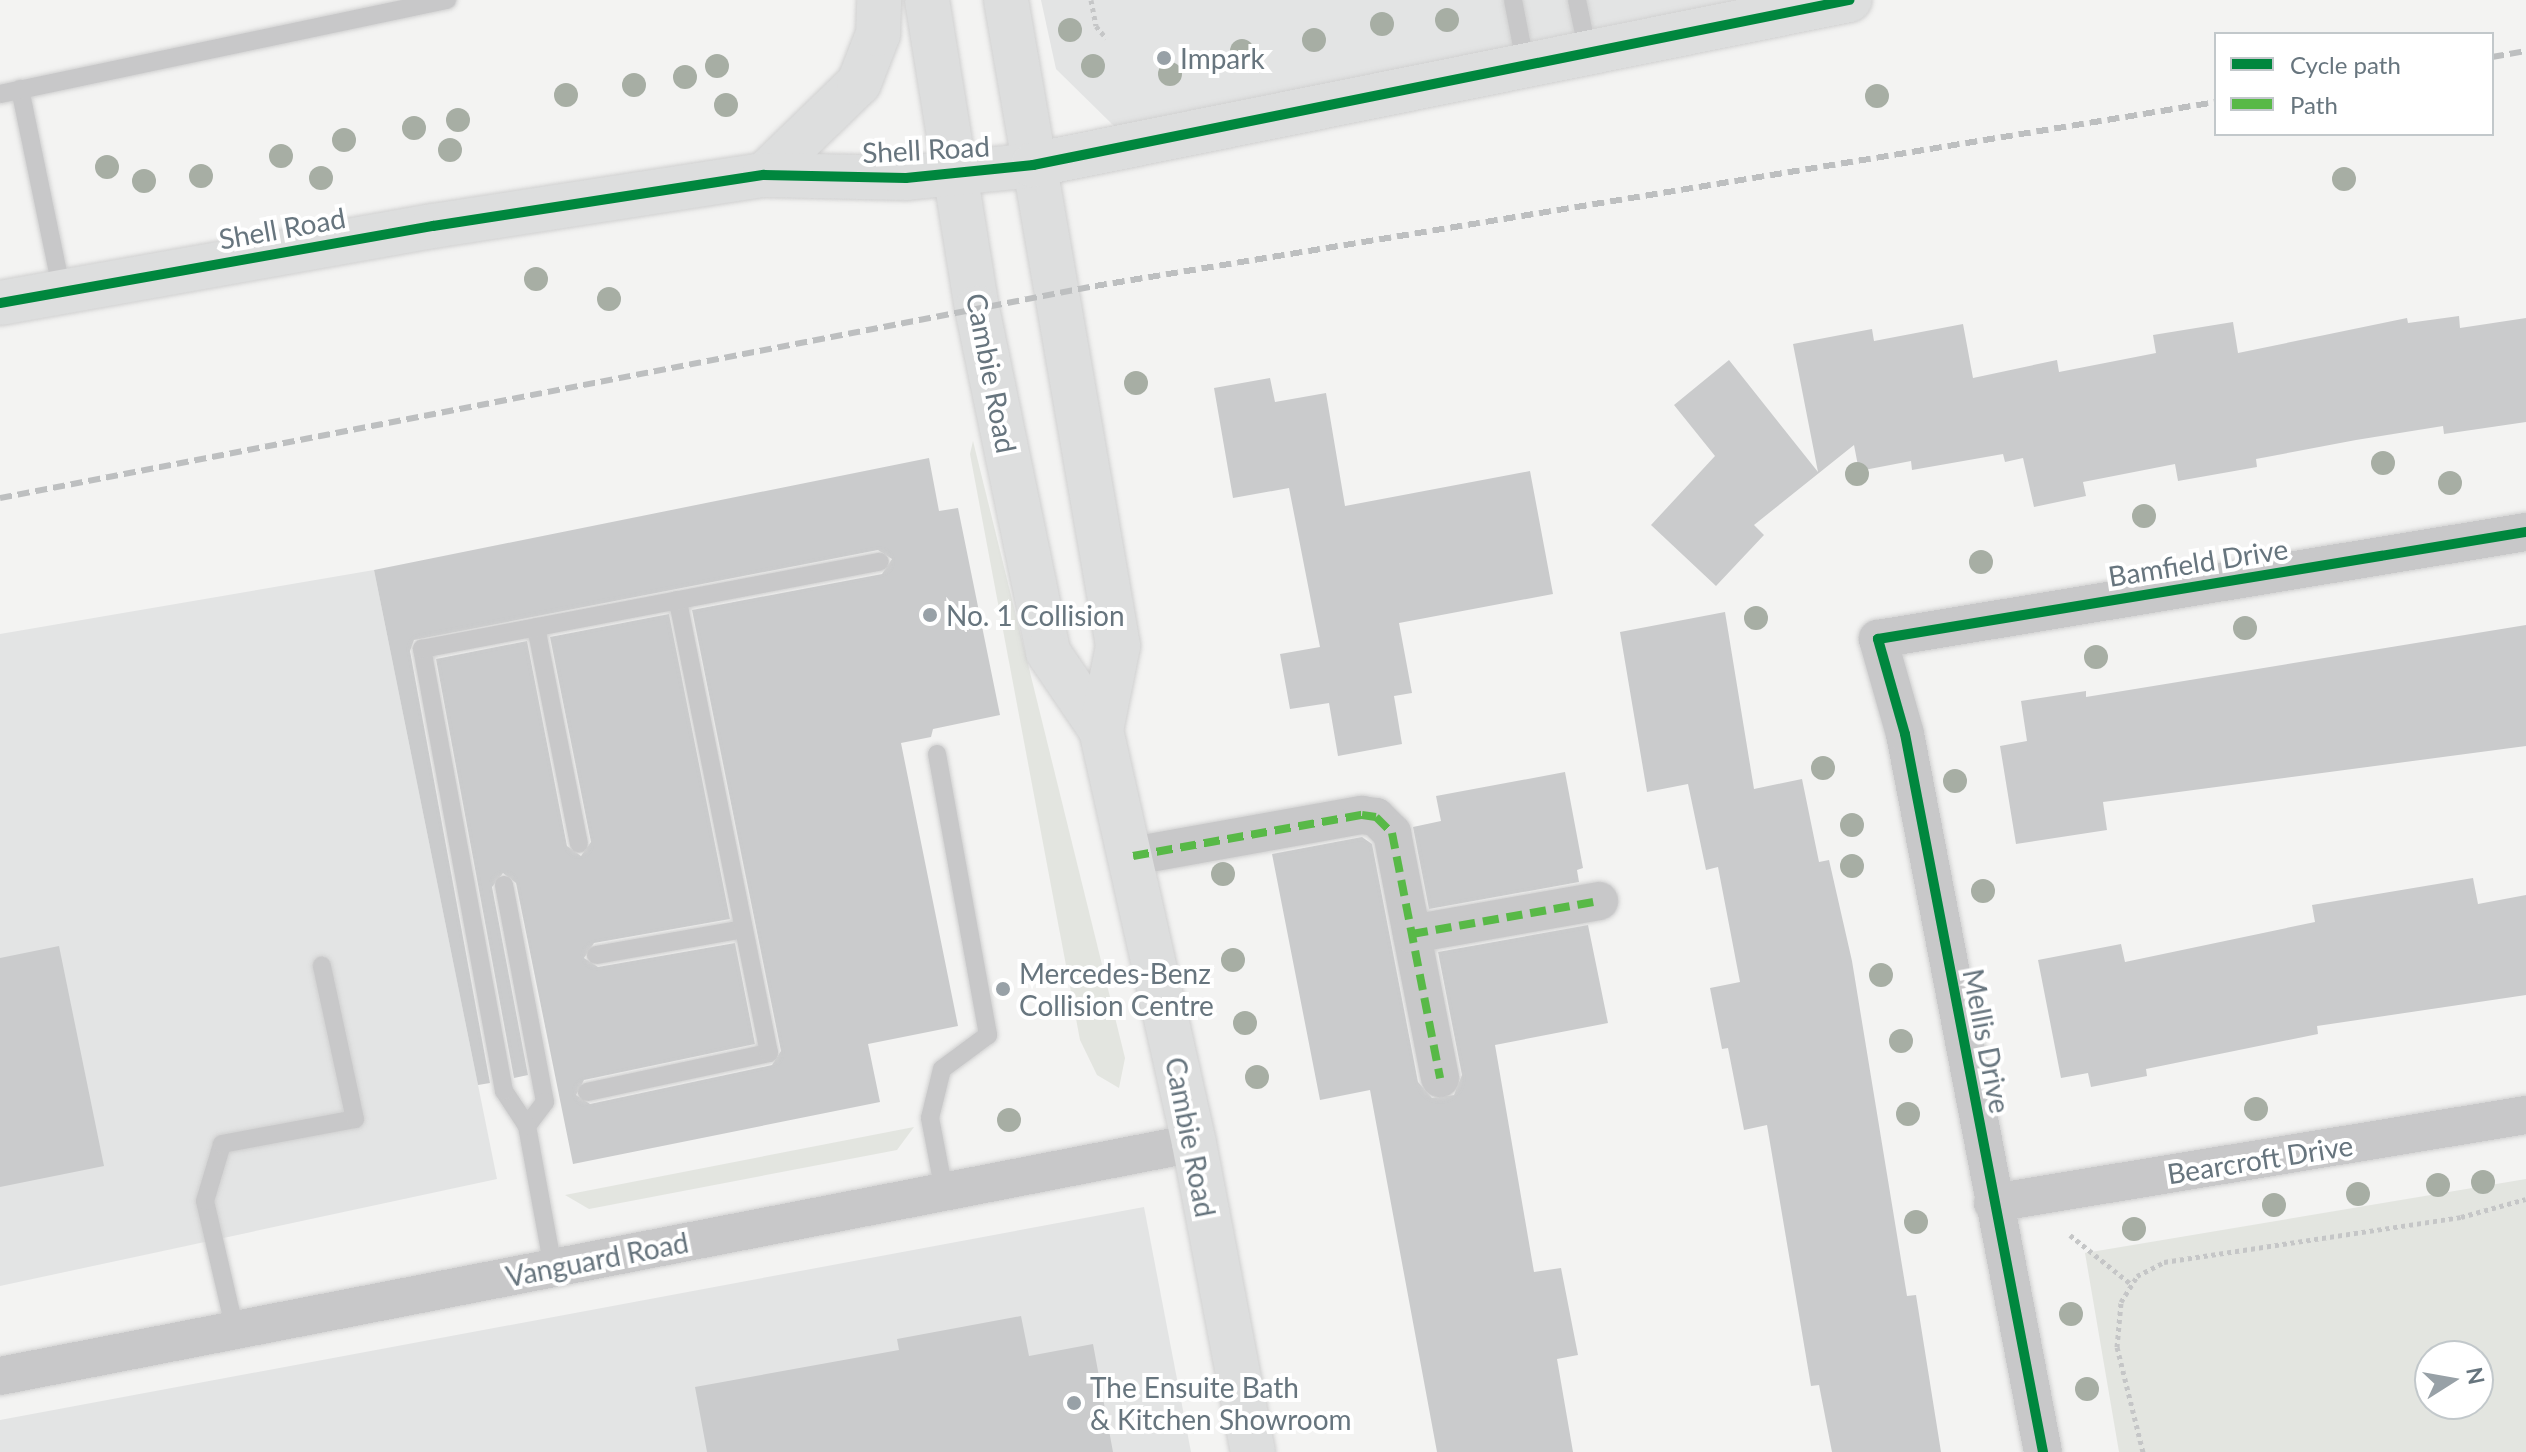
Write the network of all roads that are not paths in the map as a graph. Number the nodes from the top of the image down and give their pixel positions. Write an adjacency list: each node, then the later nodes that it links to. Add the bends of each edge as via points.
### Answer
1 (447, 0): 10 (lane)
2 (879, 0): 13 (main road, via 878,34 859,83)
3 (927, 0): 14 (main road, Cambie Road)
4 (1006, 0): 12 (main road, Cambie Road)
5 (1513, 0): 9 (lane)
6 (1577, 0): 8 (lane)
7 (1849, 0): 8 (main road, Shell Road)
8 (1588, 53): 9 (main road, Shell Road)
9 (1526, 67): 12 (main road, Shell Road)
10 (20, 89): 11 (lane); 15 (lane)
11 (0, 94)
12 (1033, 165): 14 (main road, Shell Road); 22 (main road, Cambie Road, via 1118,646)
13 (764, 175): 14 (main road, Shell Road); 15 (main road, Shell Road)
14 (957, 175): 22 (main road, Cambie Road, via 977,308 1048,652)
15 (62, 291): 16 (main road, Shell Road)
16 (0, 303)
17 (2526, 532): 21 (street, Bamfield Drive)
18 (880, 562): 19 (lane)
19 (678, 600): 20 (lane); 28 (lane)
20 (536, 627): 24 (lane); 35 (lane, via 422,649 504,1091)
21 (1878, 639): 38 (street, Mellis Drive, via 1905,734)
22 (1101, 730): 25 (main road, Cambie Road)
23 (937, 754): 37 (lane, via 988,1035 942,1069 930,1118)
24 (579, 844)
25 (1133, 856): 29 (street, via 1362,815 1376,817 1392,833); 36 (main road, Cambie Road)
26 (504, 885): 35 (lane, via 545,1102)
27 (1599, 901): 29 (street)
28 (743, 929): 30 (lane); 33 (lane, via 769,1053)
29 (1412, 934): 32 (street)
30 (596, 955)
31 (322, 966): 40 (lane, via 355,1119 222,1144 205,1201)
32 (1440, 1078)
33 (587, 1092)
34 (2526, 1115): 38 (street, Bearcroft Drive)
35 (527, 1126): 39 (lane)
36 (1194, 1143): 37 (street, Vanguard Road); 42 (main road, Cambie Road)
37 (944, 1191): 39 (street, Vanguard Road)
38 (1993, 1203): 43 (street, Mellis Drive)
39 (553, 1267): 40 (street, Vanguard Road)
40 (235, 1330): 41 (street, Vanguard Road)
41 (0, 1376)
42 (1253, 1452)
43 (2043, 1452)

